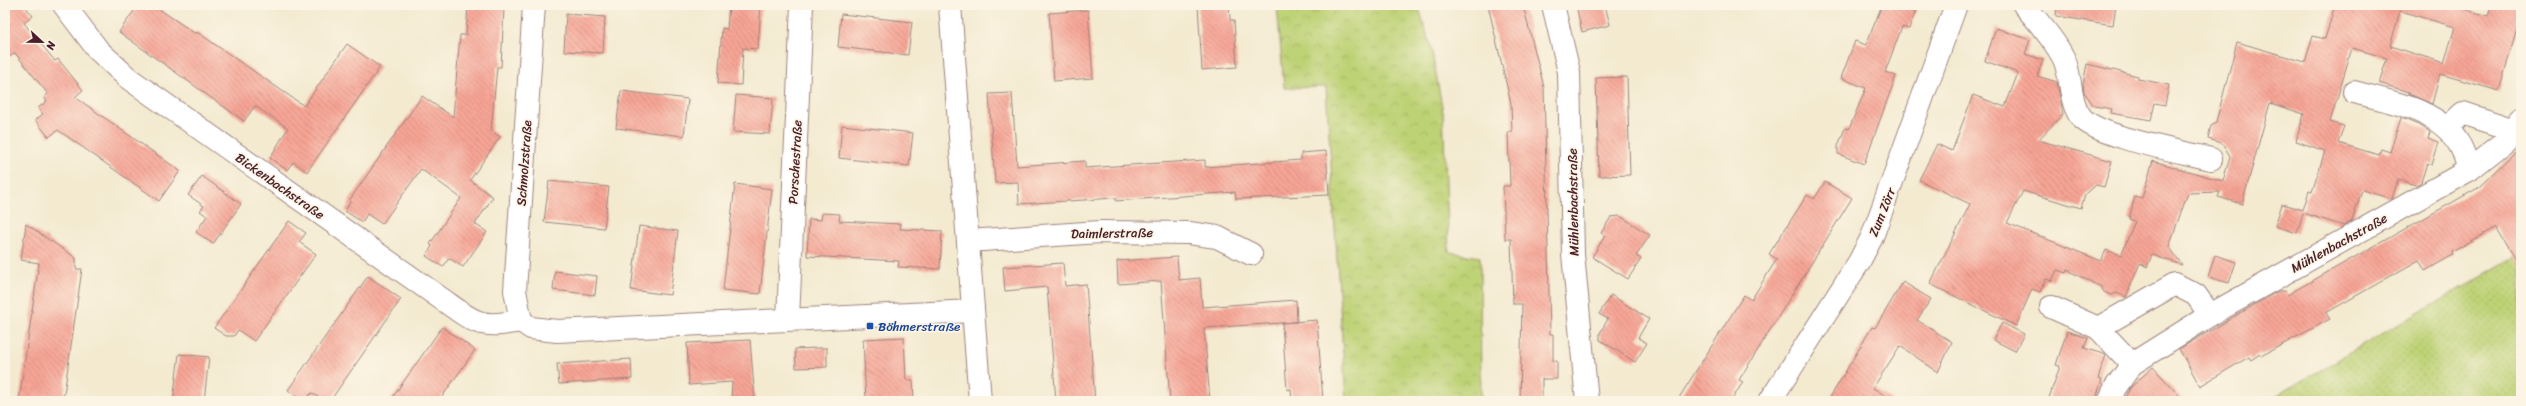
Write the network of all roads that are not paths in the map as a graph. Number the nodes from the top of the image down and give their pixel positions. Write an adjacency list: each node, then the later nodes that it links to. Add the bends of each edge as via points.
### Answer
1 (64, 5): 19 (street, Bickenbachstraße, via 98,50 128,78 472,320 492,326)
2 (534, 5): 19 (street, Schmolzstraße, via 516,291)
3 (802, 5): 18 (street, Porschestraße)
4 (950, 5): 13 (street)
5 (1553, 5): 23 (street, Mühlenbachstraße, via 1568,72 1573,254)
6 (1956, 5): 24 (street, Zum Zörr, via 1872,237 1859,262)
7 (2024, 5): 11 (street, via 2047,32 2064,58 2077,111 2086,122 2106,132)
8 (2354, 92): 10 (street, via 2419,112)
9 (2517, 125): 10 (street, Mühlenbachstraße, via 2463,113); 12 (street, Mühlenbachstraße, via 2506,141)
10 (2447, 128): 12 (street, via 2460,144)
11 (2211, 160)
12 (2469, 170): 17 (street, Mühlenbachstraße)
13 (968, 241): 14 (street, Daimlerstraße, via 1100,232 1189,233 1217,237); 16 (street)
14 (1251, 254)
15 (2051, 307): 20 (street)
16 (973, 311): 18 (street); 22 (street)
17 (2210, 315): 20 (street, via 2196,295 2175,284); 21 (street, Mühlenbachstraße)
18 (788, 319): 19 (street, via 557,332 531,328)
19 (521, 321)
20 (2098, 328): 21 (street)
21 (2132, 364): 25 (street, Mühlenbachstraße)
22 (980, 401)
23 (1587, 401)
24 (1770, 401)
25 (2109, 401)

